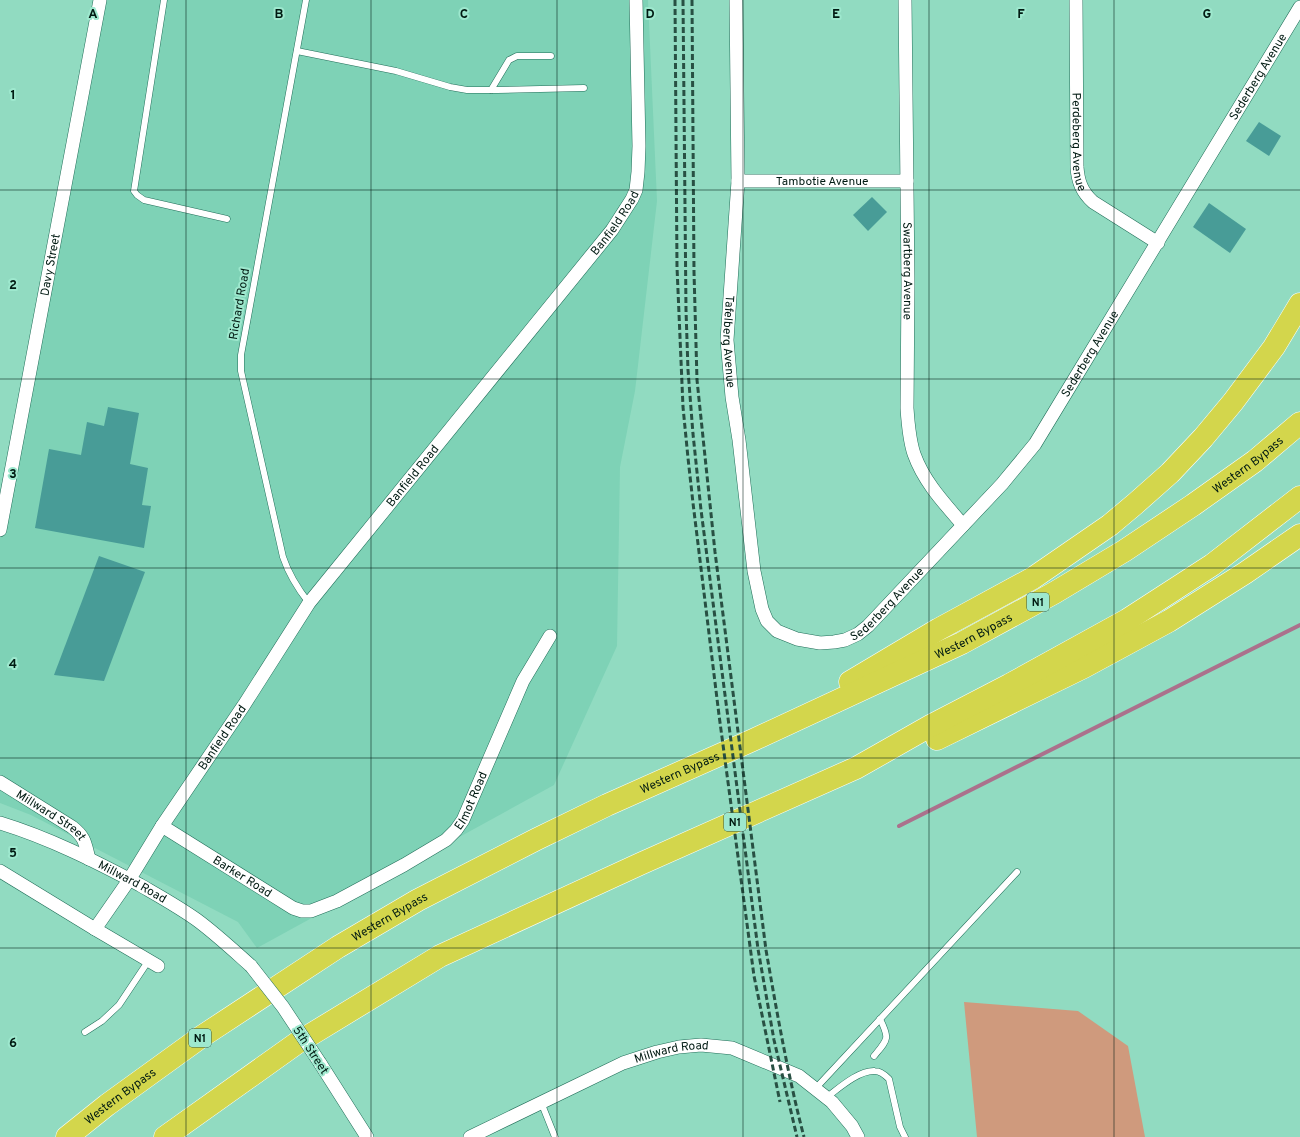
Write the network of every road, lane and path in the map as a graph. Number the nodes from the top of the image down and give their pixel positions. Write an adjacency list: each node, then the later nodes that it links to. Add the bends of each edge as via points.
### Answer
1 (100, 0): 21 (street, Davy Street)
2 (164, 0): 15 (lane, via 134,191 144,200)
3 (306, 0): 9 (lane, Richard Road)
4 (636, 0): 23 (street, Banfield Road, via 638,153 636,184 632,199 612,230)
5 (736, 0): 13 (street, Tafelberg Avenue)
6 (905, 0): 14 (street, Swartberg Avenue)
7 (1076, 0): 16 (street, Perdeberg Avenue, via 1077,167 1080,186 1093,202)
8 (1300, 7): 16 (street, Sederberg Avenue)
9 (297, 51): 12 (lane, via 396,70 450,87); 23 (lane, Richard Road, via 241,355 241,371 283,557 288,572)
10 (550, 56): 12 (lane, via 518,56 509,60)
11 (584, 88): 12 (lane)
12 (491, 90)
13 (738, 181): 14 (street, Tambotie Avenue); 25 (street, Tafelberg Avenue, via 727,340 754,571 767,621 784,634)
14 (906, 182): 20 (street, Swartberg Avenue, via 908,428 914,454 925,477 935,493)
15 (227, 219)
16 (1158, 243): 20 (street, Sederberg Avenue, via 1036,444)
17 (1300, 304): 26 (highway, via 1274,347 1203,438 1170,473 1110,525 1033,578 939,629)
18 (1300, 423): 26 (highway, Western Bypass / N1, via 1255,461 1193,505 1054,593 962,643)
19 (1300, 497): 27 (highway, N1, via 1212,565 1127,620)
20 (963, 524): 25 (street, Sederberg Avenue, via 863,630 845,640)
21 (0, 530)
22 (1300, 535): 27 (highway, via 1169,621 1084,667 933,741)
23 (309, 603): 30 (street, Banfield Road)
24 (550, 636): 35 (street, Elmot Road, via 523,681 463,820 456,830 446,840 404,865)
25 (820, 643)
26 (753, 740): 45 (highway, Western Bypass / N1, via 544,835 411,904 338,946 201,1037)
27 (856, 768): 46 (highway, N1, via 440,956 297,1044)
28 (0, 782): 31 (street, Millward Street, via 80,833)
29 (2, 824): 31 (street, Millward Road, via 53,842)
30 (162, 826): 34 (street, Banfield Road); 35 (street, Barker Road, via 294,908 311,911)
31 (89, 859): 34 (street, Millward Road)
32 (0, 871): 36 (street)
33 (1017, 872): 39 (lane)
34 (129, 880): 36 (street, Banfield Road); 38 (street, Millward Road, via 198,920)
35 (326, 906)
36 (95, 929): 37 (street)
37 (154, 963): 40 (lane, via 119,1005)
38 (251, 966): 47 (street, 5th Street, bridge, via 283,1007)
39 (880, 1019): 41 (lane, via 887,1036); 42 (lane)
40 (85, 1032)
41 (874, 1056)
42 (816, 1089): 43 (street, Millward Road); 44 (street, Millward Road, via 799,1076 732,1048 701,1045 672,1048 623,1063)
43 (827, 1098): 50 (street, Millward Road, via 852,1126); 51 (lane, via 864,1073 874,1071 883,1074 889,1079 900,1127)
44 (541, 1102): 48 (street, Millward Road); 49 (lane)
45 (67, 1137)
46 (165, 1137)
47 (367, 1137)
48 (470, 1137)
49 (555, 1137)
50 (858, 1137)
51 (905, 1137)

